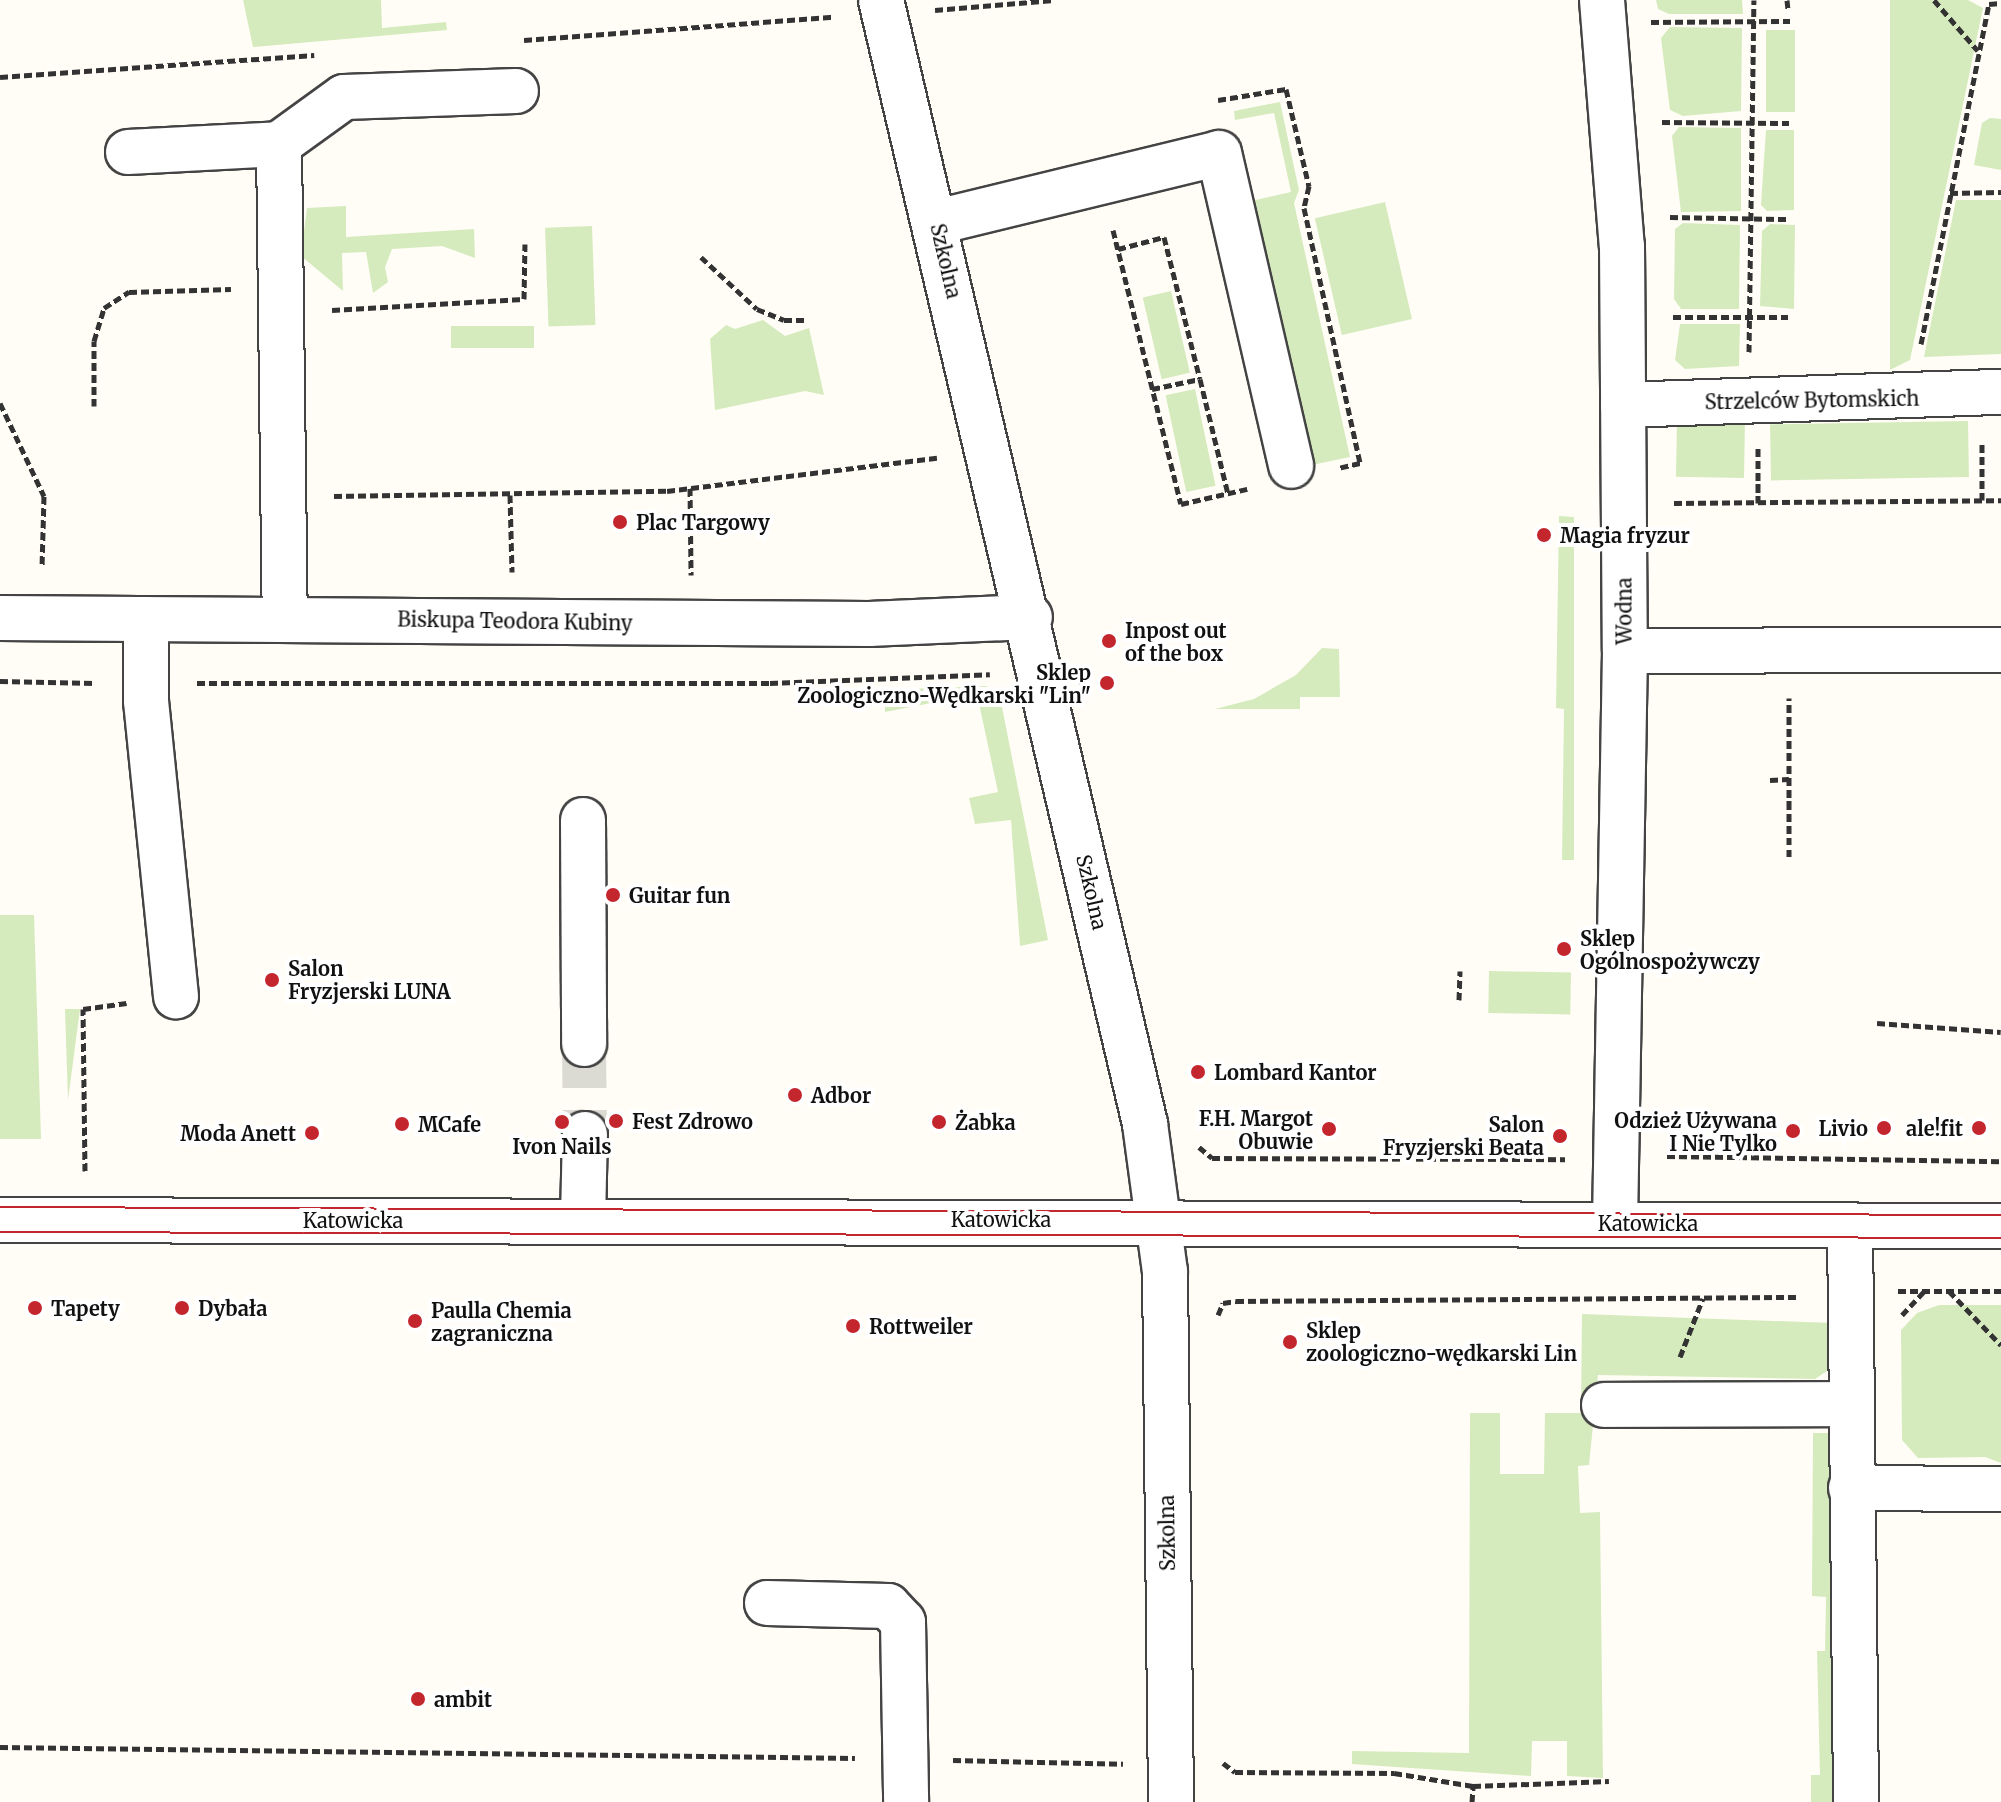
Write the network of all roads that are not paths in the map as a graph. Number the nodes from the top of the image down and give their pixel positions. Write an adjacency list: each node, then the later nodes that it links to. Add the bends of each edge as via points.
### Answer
1 (881, 0): 6 (street, Szkolna)
2 (1602, 0): 8 (street, Wodna, via 1619,203)
3 (516, 91): 4 (street, via 344,97)
4 (279, 144): 5 (street); 13 (street)
5 (128, 152)
6 (937, 222): 9 (street, via 1219,153); 10 (street, Szkolna)
7 (2001, 392): 8 (street, Strzelców Bytomskich, via 1753,417)
8 (1623, 405): 15 (street, Wodna)
9 (1291, 466)
10 (1030, 617): 13 (street, Biskupa Teodora Kubiny, via 883,624); 20 (street, Szkolna, via 1145,1124)
11 (21, 619): 12 (street, Biskupa Teodora Kubiny)
12 (146, 619): 13 (street, Biskupa Teodora Kubiny); 17 (street, via 146,684)
13 (285, 619)
14 (2001, 650): 15 (street)
15 (1625, 651): 23 (street, Wodna)
16 (583, 820): 18 (street)
17 (176, 996)
18 (584, 1044)
19 (585, 1134): 22 (street)
20 (1156, 1219): 22 (street, Katowicka); 23 (street, Katowicka); 32 (street, Szkolna, via 1165,1271)
21 (0, 1220): 22 (street, Katowicka)
22 (583, 1220)
23 (1615, 1223): 24 (street, Katowicka)
24 (1850, 1225): 25 (street, Katowicka); 26 (street)
25 (2001, 1226)
26 (1849, 1404): 27 (street); 28 (street)
27 (1604, 1405)
28 (1851, 1488): 29 (street); 33 (street)
29 (2001, 1489)
30 (767, 1603): 31 (street, via 888,1606 903,1622)
31 (906, 1802)
32 (1171, 1802)
33 (1856, 1802)

